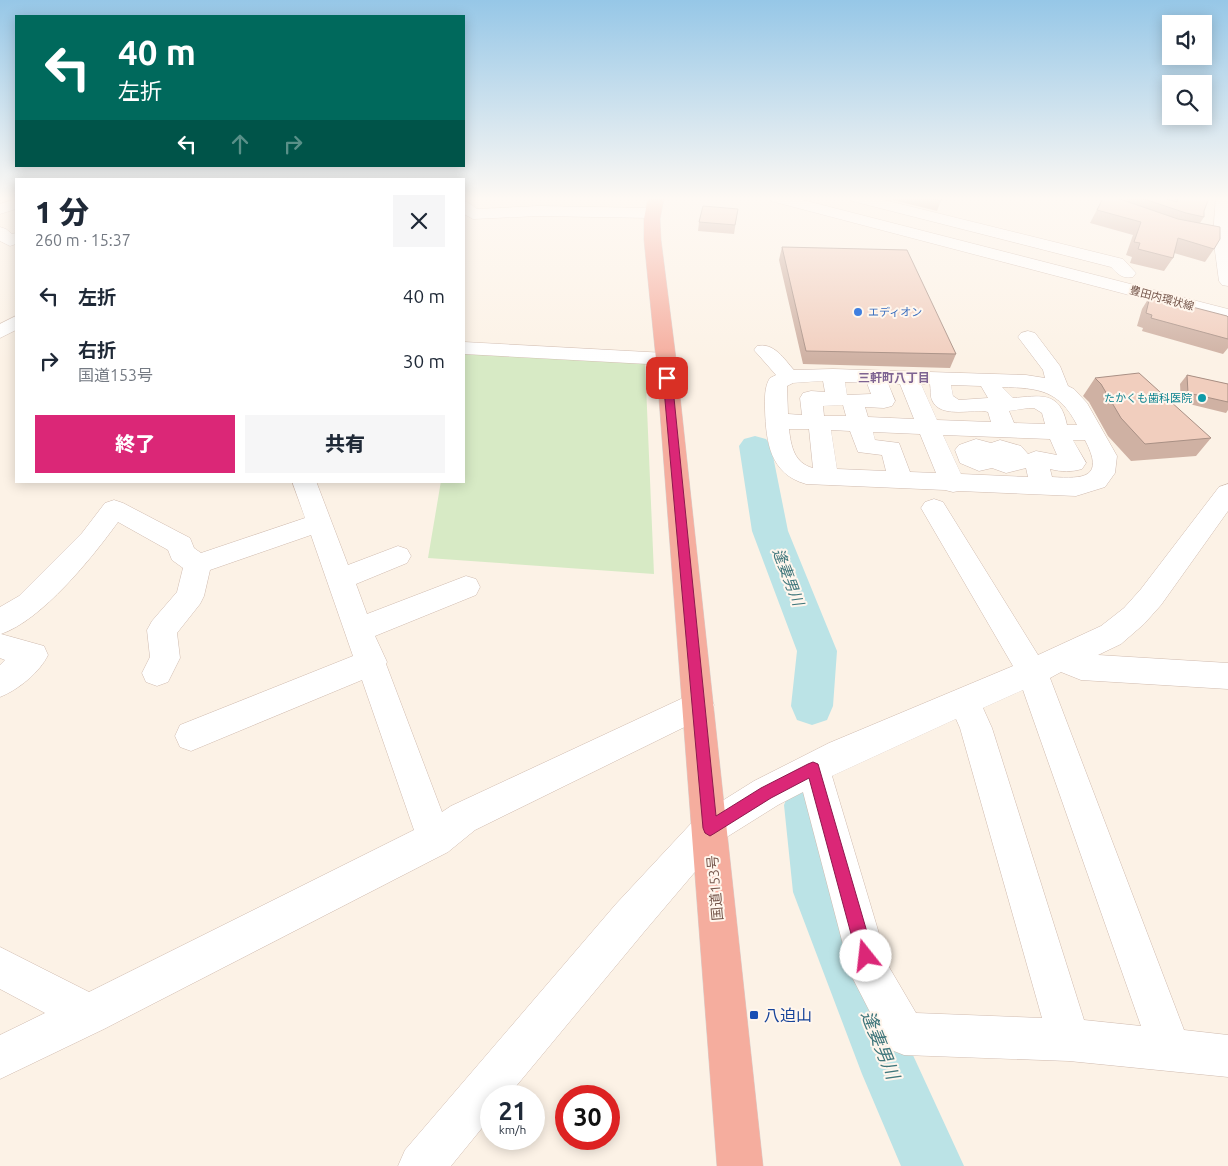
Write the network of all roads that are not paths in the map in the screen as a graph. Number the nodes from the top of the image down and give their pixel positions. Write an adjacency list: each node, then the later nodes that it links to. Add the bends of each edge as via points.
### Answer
1 (654, 252): 8 (highway, 国道153号)
2 (665, 252): 8 (highway, 国道153号, via 665,269)
3 (953, 252): 9 (street, via 1105,289)
4 (1012, 252): 9 (street, 豊田内環状線)
5 (1075, 252): 9 (street, via 1117,263)
6 (1224, 252): 7 (street)
7 (1228, 281)
8 (658, 282): 21 (highway, 国道153号)
9 (1129, 282): 10 (street, 豊田内環状線); 13 (street, 豊田内環状線)
10 (1228, 298)
11 (15, 307): 12 (street)
12 (0, 314)
13 (1228, 315)
14 (15, 323): 15 (street)
15 (0, 332)
16 (1028, 337): 28 (street, via 1053,370)
17 (0, 338): 18 (street)
18 (15, 342)
19 (465, 348): 21 (street)
20 (764, 350): 24 (street)
21 (666, 359): 60 (highway, 国道153号)
22 (832, 375): 23 (street); 24 (street); 30 (street, via 837,400 811,398)
23 (875, 376): 25 (street); 31 (street, via 884,400 852,400)
24 (789, 377): 29 (street, via 777,383)
25 (908, 378): 26 (street); 32 (street)
26 (938, 378): 27 (street); 35 (street, via 942,399 954,406 977,403 997,408)
27 (988, 380): 28 (street, via 1026,381); 33 (street, via 994,393 1008,405 1044,404 1052,410)
28 (1058, 389): 34 (street, via 1079,408)
29 (778, 420): 30 (street); 38 (street, via 783,456 793,469 806,476)
30 (817, 422): 31 (street); 36 (street)
31 (852, 424): 32 (street); 36 (street); 41 (street, via 866,447 891,448)
32 (929, 428): 35 (street); 37 (street)
33 (1058, 431): 34 (street); 35 (street); 39 (street, via 1074,463 1060,465 1036,459)
34 (1093, 433): 44 (street, via 1105,456 1103,473 1096,481 1076,487)
35 (996, 444): 37 (street, via 984,450 976,447 967,450 966,454)
36 (830, 449): 38 (street); 40 (street)
37 (941, 454): 44 (street)
38 (826, 477): 40 (street)
39 (1040, 478)
40 (859, 480): 41 (street)
41 (901, 481): 44 (street)
42 (305, 483): 45 (street)
43 (1228, 493): 53 (street, via 1134,616 1110,635)
44 (944, 496): 55 (street)
45 (318, 523): 47 (street); 48 (street)
46 (398, 556): 48 (street)
47 (198, 564): 50 (street, via 181,553 181,545 114,509 91,540 29,604); 56 (street, via 190,596 162,630 165,658)
48 (340, 579): 51 (street)
49 (466, 587): 51 (street)
50 (0, 622)
51 (359, 630): 54 (street)
52 (0, 646): 58 (street, via 33,655)
53 (1062, 659): 55 (street); 57 (street, via 1081,667)
54 (372, 662): 61 (street); 64 (street)
55 (1032, 672): 59 (street); 68 (street)
56 (157, 673)
57 (1228, 676)
58 (0, 683)
59 (964, 701): 62 (street); 67 (street, via 976,728)
60 (698, 705): 63 (highway, 国道153号); 64 (street, via 463,818)
61 (191, 736)
62 (813, 768): 63 (street); 67 (street, via 871,975 904,1034)
63 (710, 828): 71 (street); 72 (highway, 国道153号)
64 (435, 839): 66 (street)
65 (0, 967): 66 (street)
66 (88, 1014): 70 (street)
67 (1069, 1040): 68 (street)
68 (1172, 1051): 69 (street)
69 (1228, 1056)
70 (0, 1058)
71 (421, 1166)
72 (740, 1166)

